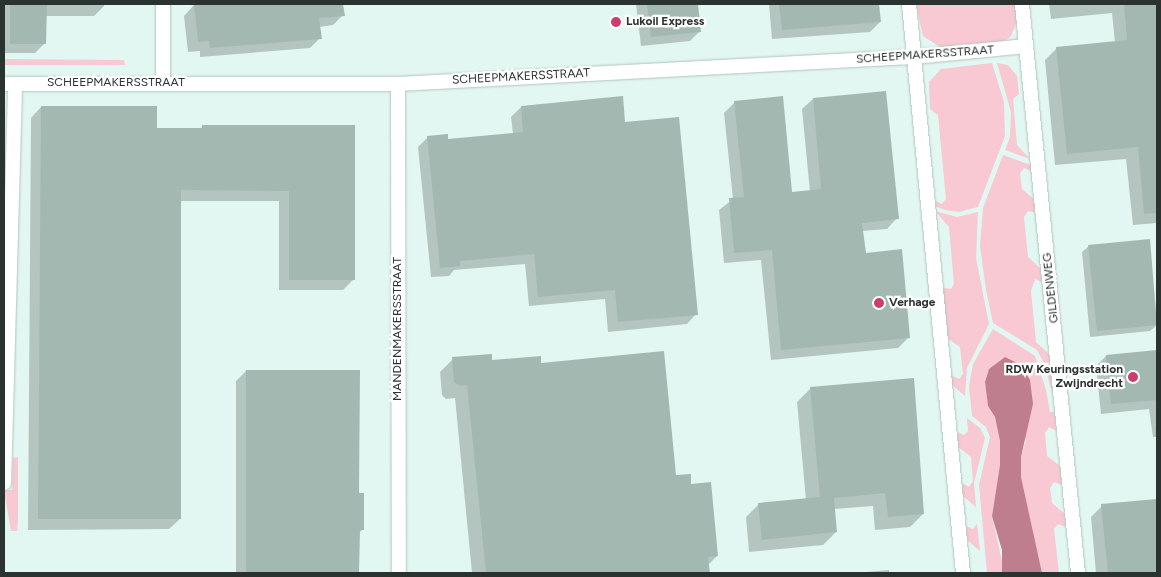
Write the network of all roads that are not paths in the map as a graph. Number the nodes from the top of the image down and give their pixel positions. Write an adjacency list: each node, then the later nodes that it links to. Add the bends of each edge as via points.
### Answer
1 (163, 4): 6 (street)
2 (909, 4): 5 (street)
3 (1022, 4): 4 (street, GILDENWEG)
4 (1026, 46): 5 (street, SCHEEPMAKERSSTRAAT); 12 (street, GILDENWEG)
5 (914, 57): 8 (street, SCHEEPMAKERSSTRAAT); 11 (street)
6 (163, 83): 7 (street, SCHEEPMAKERSSTRAAT); 8 (street, SCHEEPMAKERSSTRAAT)
7 (9, 84): 9 (street, SCHEEPMAKERSSTRAAT)
8 (398, 84): 10 (street, MANDENMAKERSSTRAAT)
9 (4, 483)
10 (398, 573)
11 (963, 573)
12 (1078, 573)

